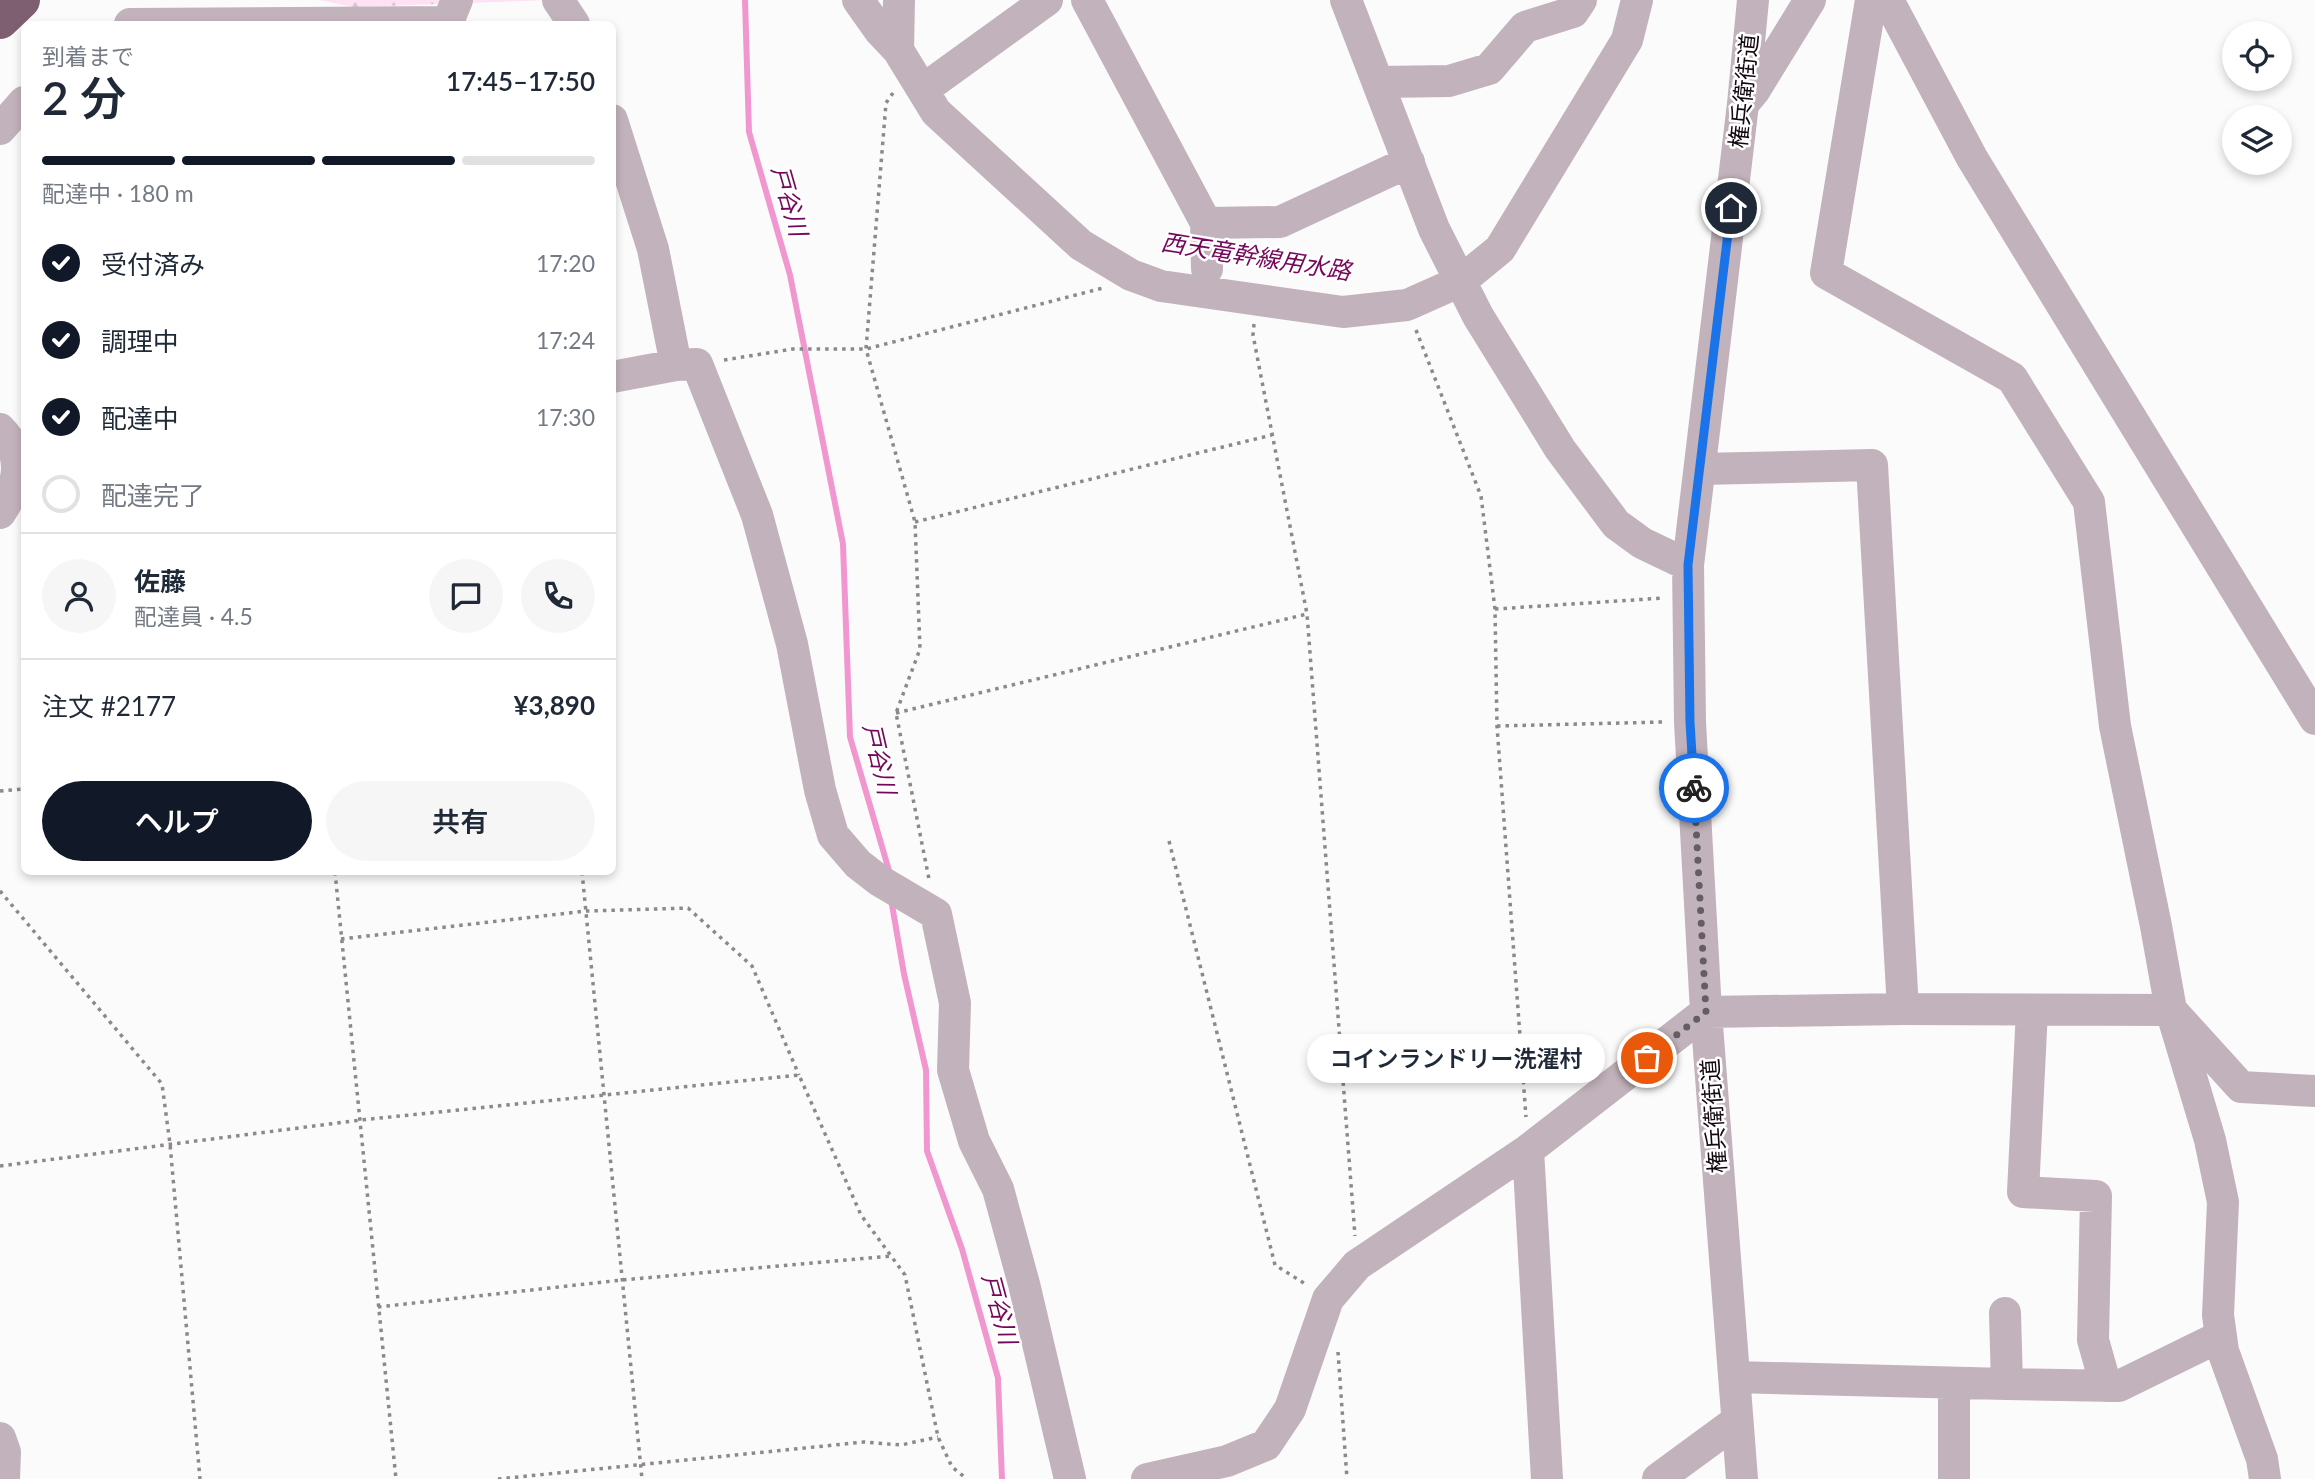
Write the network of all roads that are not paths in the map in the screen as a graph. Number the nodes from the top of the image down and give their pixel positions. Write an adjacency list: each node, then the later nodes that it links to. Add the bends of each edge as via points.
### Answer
1 (21, 0): 16 (highway)
2 (457, 0): 19 (street)
3 (558, 0): 20 (street)
4 (858, 0): 21 (street)
5 (899, 0): 21 (street)
6 (1047, 0): 23 (street)
7 (1087, 0): 29 (street)
8 (1346, 0): 22 (street)
9 (1581, 0): 22 (street, via 1573,12 1525,27 1489,69 1449,81)
10 (1637, 0): 31 (street, via 1627,40 1500,249)
11 (1753, 0): 24 (street, 権兵衛街道)
12 (1810, 0): 24 (street)
13 (1871, 0): 41 (street, via 1826,273 2012,378 2089,502 2115,726)
14 (1888, 0): 38 (street, via 1972,158)
15 (232, 16): 17 (street); 18 (street)
16 (0, 20)
17 (168, 21)
18 (412, 21)
19 (448, 21)
20 (572, 21)
21 (898, 50): 23 (street)
22 (1379, 82): 28 (street)
23 (924, 89): 31 (street, via 936,112 1081,244 1131,275 1161,286 1343,312 1407,305)
24 (1743, 104): 35 (street, 権兵衛街道)
25 (21, 105): 26 (street)
26 (0, 129)
27 (616, 133): 32 (street)
28 (1409, 162): 29 (street, via 1280,222); 31 (street, via 1434,229)
29 (1206, 223): 30 (street)
30 (1207, 269)
31 (1461, 281): 37 (street, via 1560,449 1616,524 1642,543)
32 (687, 365): 33 (street); 54 (street, via 757,515 792,644 833,835 859,864 890,888 936,914 955,1003 953,1070 974,1140 998,1189)
33 (616, 376)
34 (0, 429): 36 (street, via 11,441 17,480)
35 (1700, 469): 37 (street, 権兵衛街道); 39 (street, via 1872,465)
36 (0, 513)
37 (1688, 565): 42 (street, 権兵衛街道, via 1690,722)
38 (2315, 719)
39 (1903, 1009): 40 (street); 42 (street)
40 (2032, 1010): 41 (street); 50 (street, via 2023,1192 2096,1196 2094,1340)
41 (2171, 1010): 43 (street, via 2241,1087); 46 (street, via 2210,1140 2223,1202)
42 (1706, 1012): 44 (street); 47 (street, 権兵衛街道)
43 (2315, 1091)
44 (1528, 1150): 55 (street, via 1357,1265 1328,1299 1290,1409 1266,1445 1227,1461); 56 (street)
45 (2005, 1313): 49 (street)
46 (2221, 1336): 50 (street, via 2119,1387); 60 (street)
47 (1734, 1377): 48 (street); 51 (street, 権兵衛街道)
48 (1954, 1383): 49 (street); 59 (street)
49 (2007, 1384): 50 (street)
50 (2106, 1386)
51 (1737, 1422): 57 (street); 58 (street, 権兵衛街道)
52 (0, 1438): 53 (street, via 5,1452)
53 (4, 1479)
54 (1070, 1479)
55 (1147, 1479)
56 (1546, 1479)
57 (1658, 1479)
58 (1742, 1479)
59 (1954, 1479)
60 (2265, 1479)

